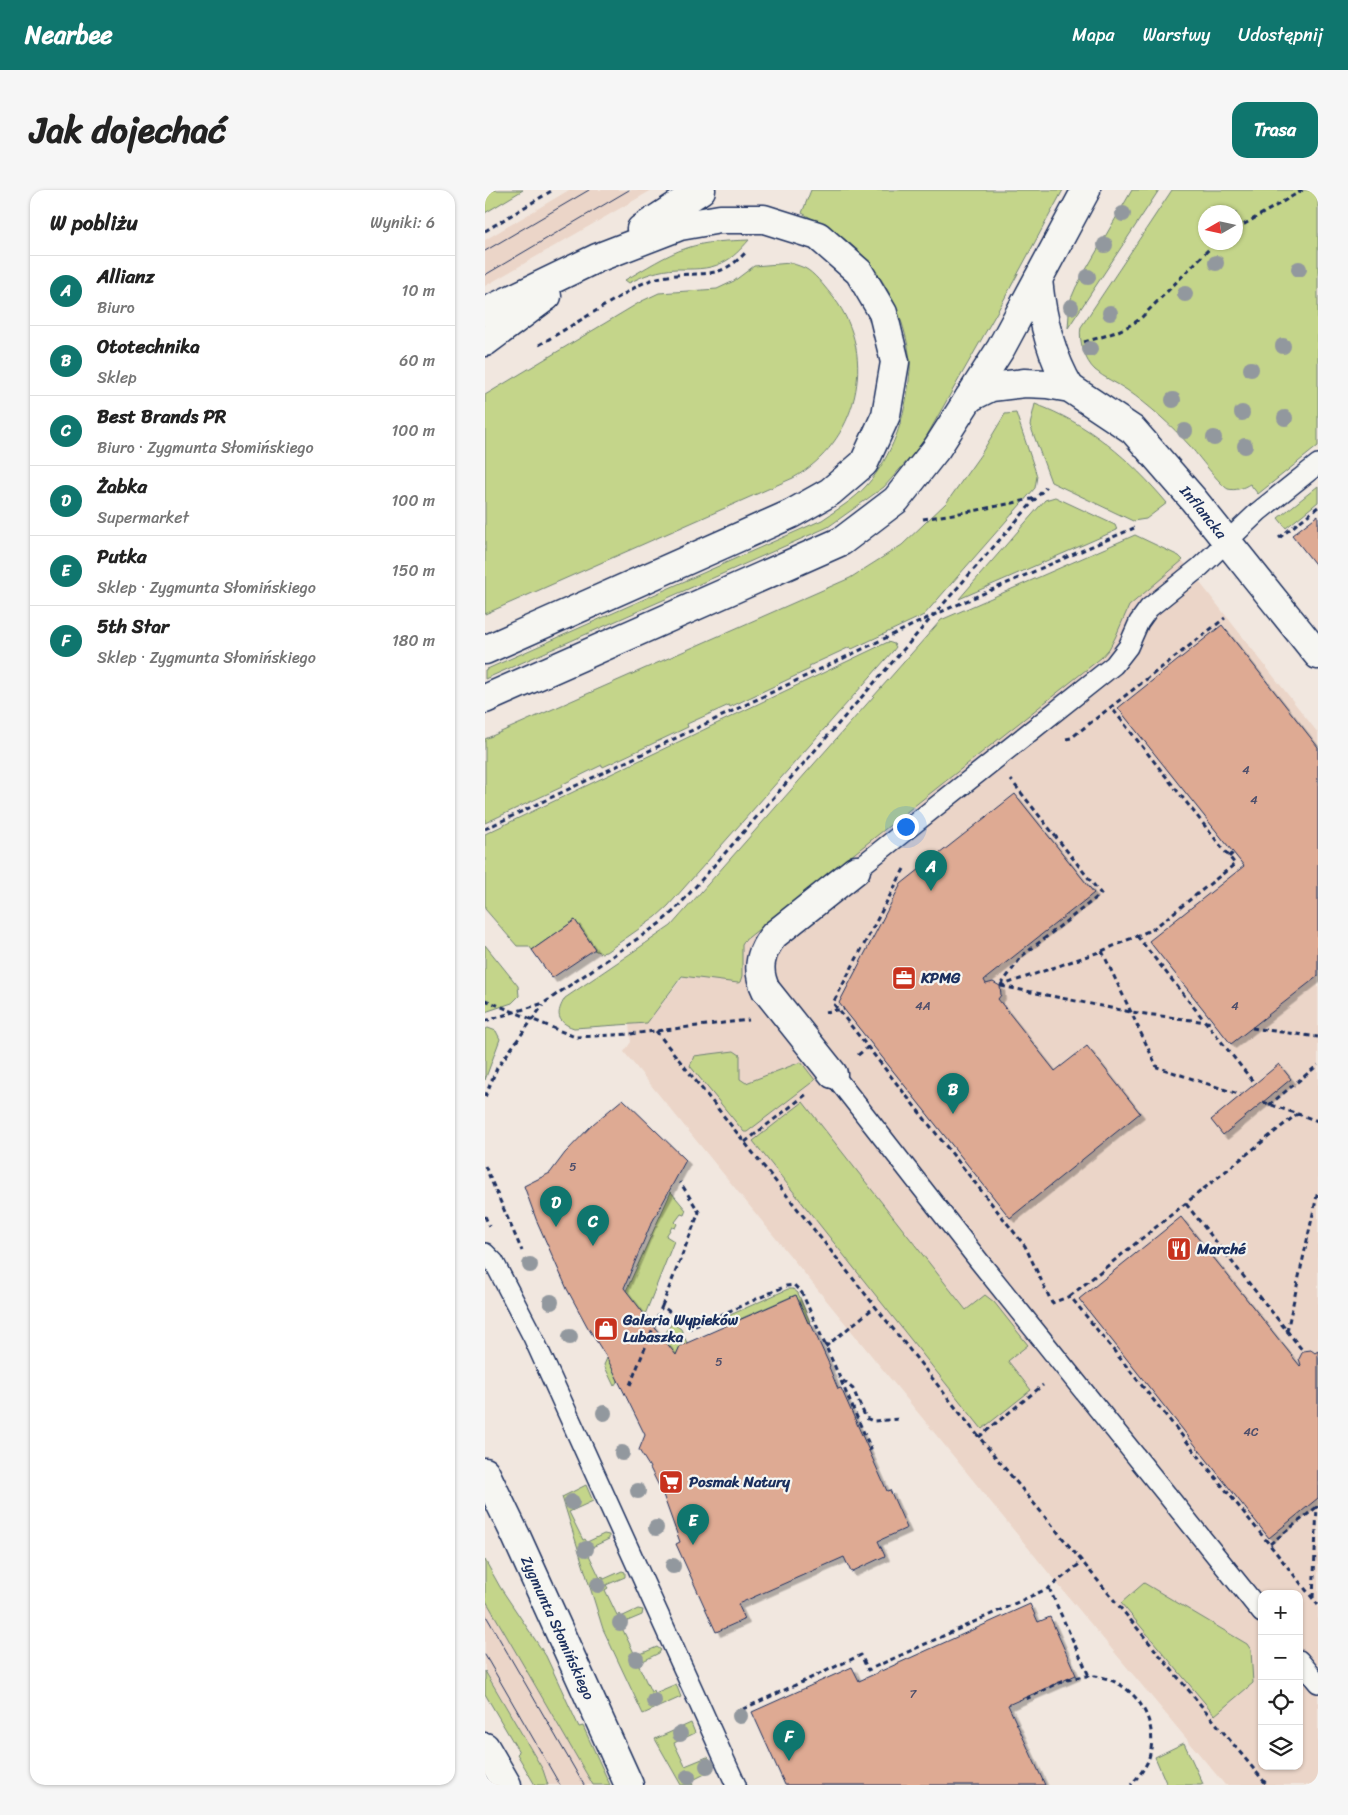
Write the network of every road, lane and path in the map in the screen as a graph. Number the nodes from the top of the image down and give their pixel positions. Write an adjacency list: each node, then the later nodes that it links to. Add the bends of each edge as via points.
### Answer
1 (553, 190): 6 (path)
2 (701, 190): 9 (main road)
3 (1086, 190): 10 (main road)
4 (1303, 190): 5 (path)
5 (1243, 224)
6 (485, 231)
7 (750, 248): 14 (path, via 737,262 711,274 669,276 639,285)
8 (1208, 250): 13 (path, via 1131,326)
9 (597, 258): 11 (main road); 12 (main road); 27 (main road, via 680,226 719,219 764,220 818,236 859,272 883,313 895,362 886,415 864,463 830,492 791,514)
10 (1038, 280): 15 (main road, Inflancka, via 1042,317 1059,370); 16 (main road)
11 (485, 312)
12 (485, 342)
13 (1083, 343)
14 (536, 346)
15 (1070, 388): 16 (main road, Inflancka, via 1025,383 991,387); 24 (main road, Inflancka, via 1133,430)
16 (969, 398): 29 (main road, via 937,448 896,500 841,541)
17 (1318, 464): 24 (lane)
18 (1046, 487): 19 (path)
19 (1037, 498): 21 (path); 25 (path)
20 (1318, 507): 23 (path)
21 (922, 519)
22 (1134, 528): 25 (path)
23 (1279, 538)
24 (1227, 541): 28 (main road, Inflancka); 39 (lane, via 1149,608 1128,647 1114,665)
25 (936, 614): 35 (path); 44 (path, via 675,910)
26 (1225, 618): 30 (path)
27 (485, 650)
28 (1318, 655)
29 (485, 698)
30 (1111, 707): 31 (path, via 1071,738); 37 (path)
31 (1063, 739)
32 (1014, 773): 33 (path)
33 (1011, 780): 34 (path); 42 (path, via 1101,894 1023,956)
34 (1003, 786)
35 (485, 829)
36 (1233, 853): 37 (path)
37 (1229, 857): 40 (path, via 1235,864 1153,929)
38 (907, 864): 46 (path, via 833,1003)
39 (856, 870): 49 (main road, via 774,935 765,946 759,970 761,981)
40 (1137, 936): 41 (path); 52 (path)
41 (1102, 951): 42 (path); 48 (path)
42 (1000, 986): 48 (path)
43 (485, 1000): 47 (path)
44 (544, 1004): 47 (path); 50 (path)
45 (844, 1009): 46 (path)
46 (839, 1010): 49 (path); 73 (path, via 1025,1246 1052,1303)
47 (515, 1012): 50 (path); 51 (path)
48 (1131, 1012): 52 (path); 60 (path, via 1157,1066)
49 (786, 1016): 55 (path); 58 (main road)
50 (532, 1019): 55 (path, via 575,1037); 61 (path, via 497,1068)
51 (485, 1021)
52 (1206, 1022): 53 (path); 59 (path)
53 (1214, 1023)
54 (1252, 1028): 56 (path)
55 (656, 1031): 66 (path)
56 (1318, 1037)
57 (1318, 1065): 63 (path)
58 (833, 1074): 66 (path); 79 (lane)
59 (1255, 1084)
60 (1241, 1095)
61 (485, 1097)
62 (1263, 1102): 63 (path)
63 (1269, 1104): 64 (path)
64 (1297, 1114): 65 (path); 70 (path)
65 (1318, 1121)
66 (745, 1142): 75 (path)
67 (485, 1166): 72 (path)
68 (680, 1182): 74 (path, via 699,1212)
69 (1318, 1191): 76 (path)
70 (1186, 1204): 73 (path); 76 (path)
71 (485, 1253): 101 (lane, via 494,1262 533,1337)
72 (525, 1258)
73 (1071, 1296): 87 (path)
74 (662, 1306): 77 (path, via 691,1328 786,1286 794,1286 802,1293); 81 (path)
75 (876, 1306): 77 (path); 83 (path)
76 (1287, 1332): 78 (path)
77 (825, 1346): 80 (path)
78 (1303, 1351)
79 (1065, 1368): 83 (path); 92 (lane)
80 (840, 1378): 82 (path, via 853,1389 867,1418 873,1421); 84 (path, via 871,1448)
81 (630, 1385)
82 (901, 1419)
83 (979, 1437): 88 (path)
84 (868, 1450)
85 (485, 1472): 100 (main road, Zygmunta Słomińskiego)
86 (1318, 1506): 87 (path); 90 (path)
87 (1270, 1544): 90 (path)
88 (1082, 1562): 89 (path); 103 (path)
89 (1049, 1588): 94 (path); 97 (path, via 868,1670 861,1656)
90 (1313, 1598): 91 (path)
91 (1318, 1605)
92 (1258, 1608)
93 (1303, 1665): 95 (lane)
94 (1089, 1676): 96 (path, via 1066,1681); 102 (path, via 1109,1679 1122,1686 1134,1695 1149,1720 1151,1749 1147,1763)
95 (1318, 1683)
96 (1026, 1699)
97 (743, 1709)
98 (485, 1748): 99 (main road)
99 (507, 1785)
100 (629, 1785)
101 (736, 1785)
102 (1131, 1785)
103 (1267, 1785)

